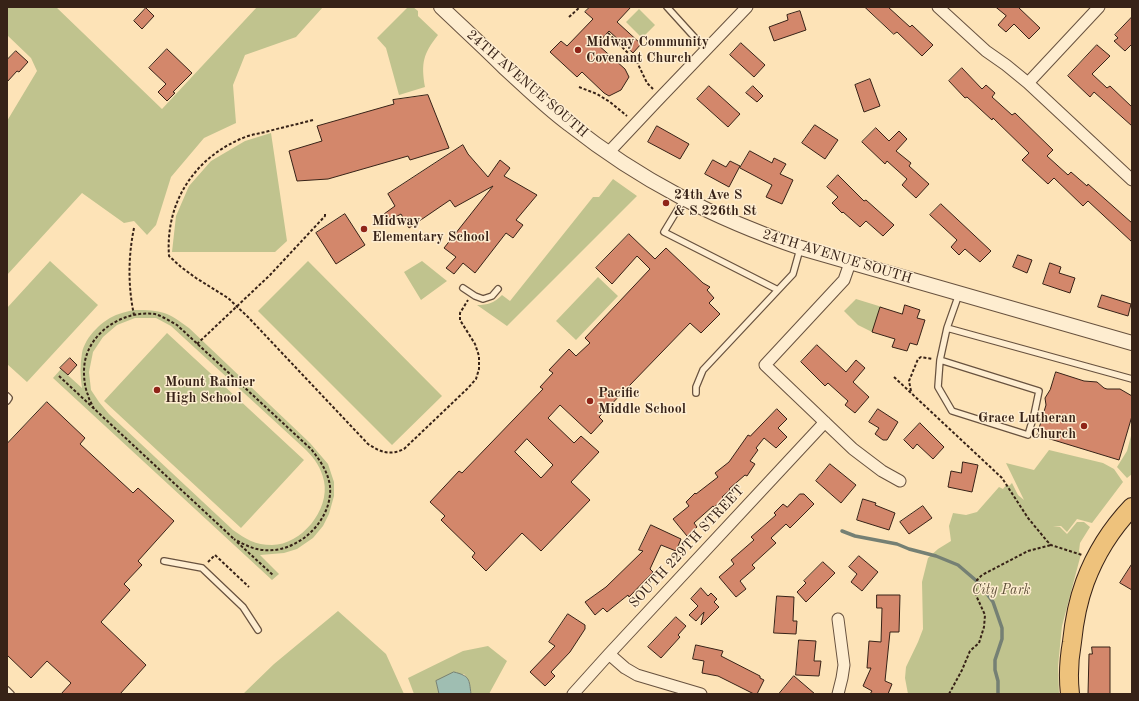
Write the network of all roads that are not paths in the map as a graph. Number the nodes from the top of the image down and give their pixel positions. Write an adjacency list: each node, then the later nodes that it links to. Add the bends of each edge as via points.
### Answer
1 (441, 7): 8 (street, 24TH AVENUE SOUTH, via 549,108)
2 (666, 7): 6 (lane)
3 (747, 7): 6 (street)
4 (938, 7): 7 (street, via 986,51)
5 (1099, 7): 7 (street)
6 (706, 50): 8 (street)
7 (1028, 82): 9 (street)
8 (608, 154): 10 (street, 24TH AVENUE SOUTH)
9 (1132, 180)
10 (684, 199): 11 (street, 24TH AVENUE SOUTH, via 739,225); 15 (lane, via 664,232)
11 (801, 248): 12 (street, 24TH AVENUE SOUTH); 15 (lane, via 793,274)
12 (850, 263): 16 (street, 24TH AVENUE SOUTH); 24 (street, via 844,280 765,365)
13 (463, 288): 14 (lane, via 483,299 492,296)
14 (498, 289)
15 (778, 290): 21 (lane, via 703,370)
16 (959, 294): 17 (lane); 18 (street, 24TH AVENUE SOUTH)
17 (947, 328): 19 (lane); 20 (lane)
18 (1132, 343)
19 (940, 360): 19 (lane, via 1039,391 1028,434 952,411 938,387)
20 (1132, 379)
21 (696, 393)
22 (7, 396): 23 (lane)
23 (7, 401)
24 (825, 422): 25 (street, via 853,449); 30 (street, SOUTH 229TH STREET)
25 (900, 481)
26 (1132, 507): 36 (main road, via 1097,556 1085,582 1078,604 1069,658)
27 (164, 561): 29 (lane, via 202,568 243,607)
28 (838, 619): 35 (street, via 844,666)
29 (258, 630)
30 (609, 654): 33 (street, SOUTH 229TH STREET); 34 (street, via 637,675)
31 (7, 690): 32 (lane)
32 (11, 694)
33 (572, 694)
34 (701, 694)
35 (838, 694)
36 (1070, 694)

